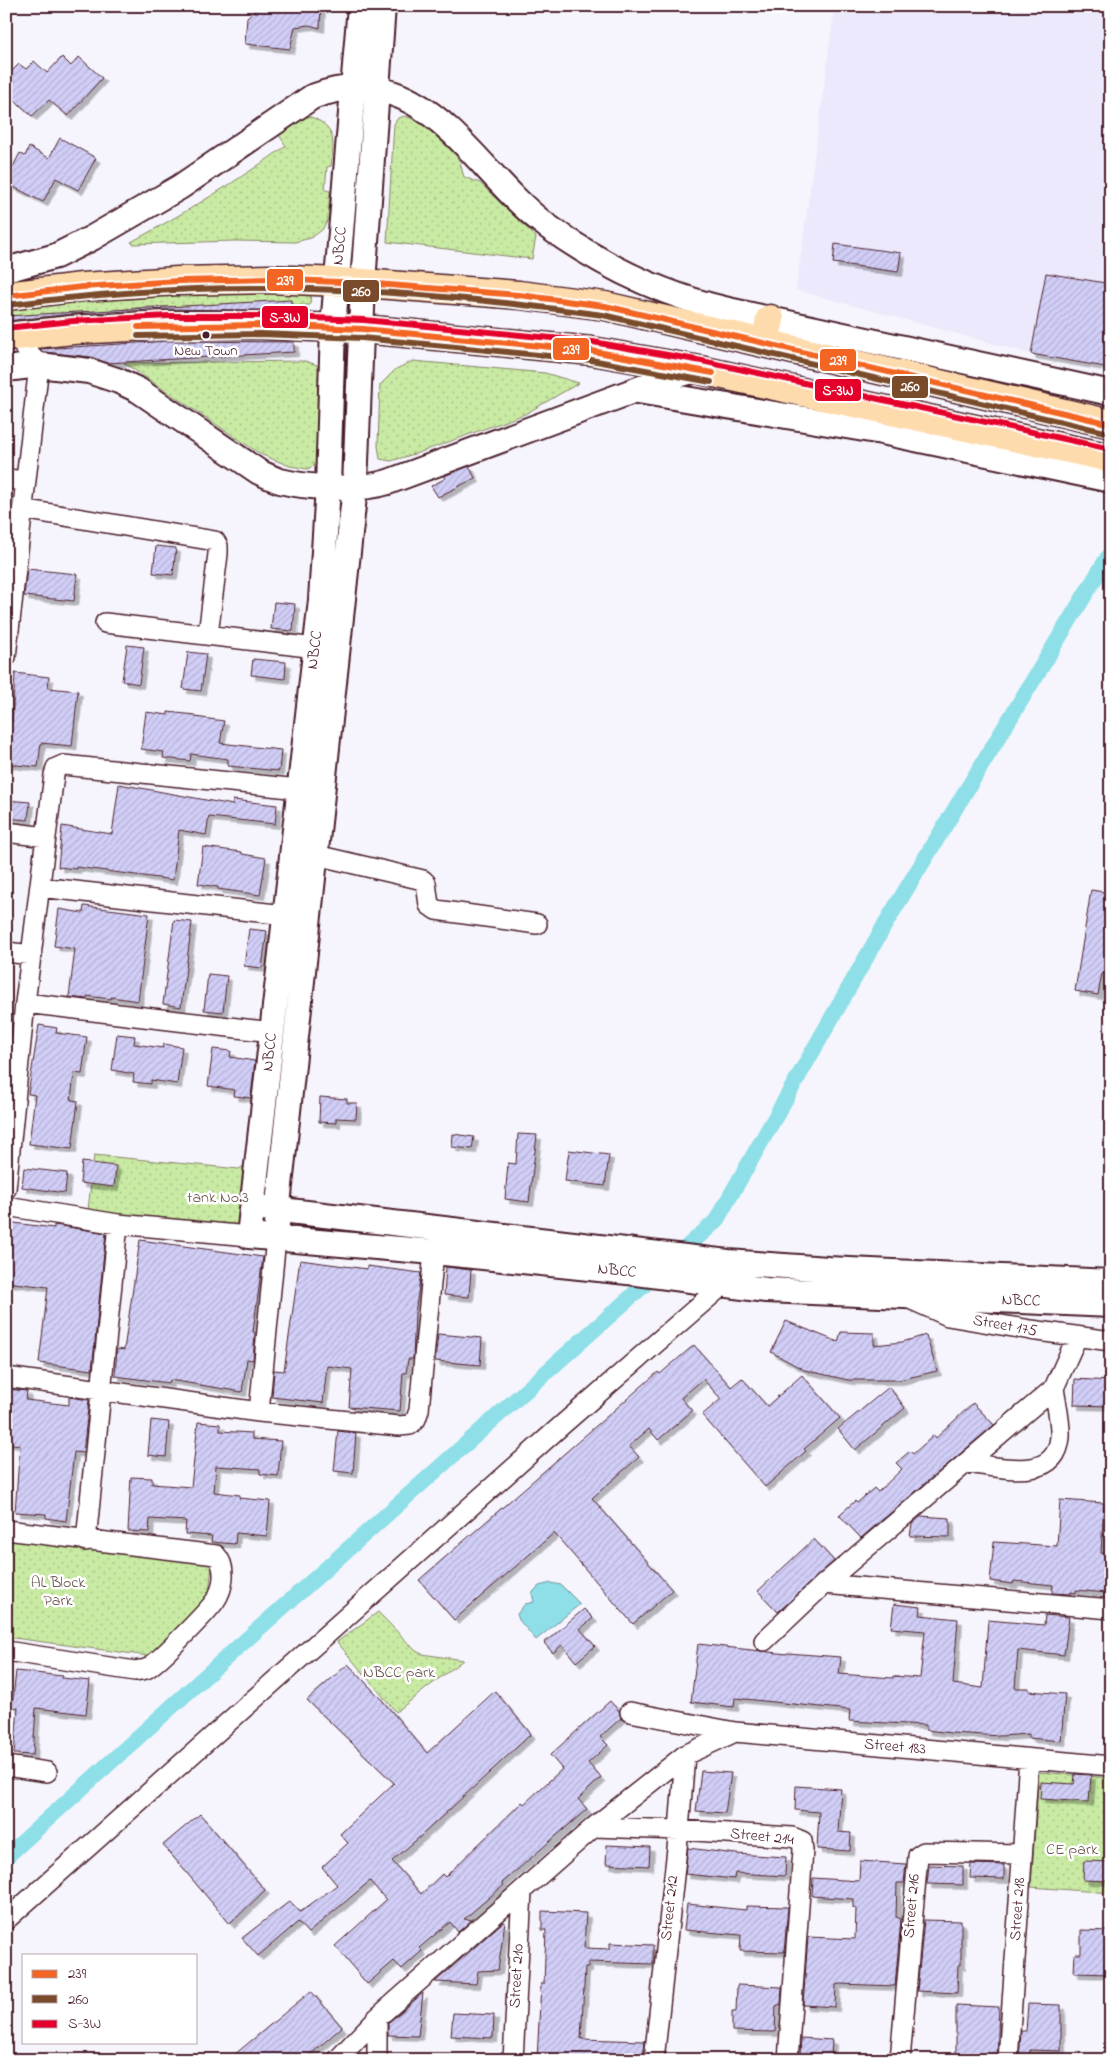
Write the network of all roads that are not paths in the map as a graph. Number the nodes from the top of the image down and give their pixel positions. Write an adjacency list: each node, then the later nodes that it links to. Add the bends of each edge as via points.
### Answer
1 (360, 6): 3 (street, NBCC)
2 (383, 6): 4 (street)
3 (353, 87): 4 (street); 5 (street, via 324,93 298,105 180,187 92,238 56,256); 6 (street, NBCC)
4 (377, 88): 6 (street); 10 (street, via 405,98 440,122 528,210 572,243 670,293)
5 (6, 270)
6 (350, 282): 7 (main road, via 268,279 178,281); 8 (street, NBCC); 9 (street); 10 (main road, via 519,295)
7 (6, 296)
8 (333, 327): 9 (main road); 11 (main road, via 169,325); 21 (street, NBCC)
9 (362, 329): 14 (main road, via 592,351); 22 (street)
10 (767, 331): 16 (street); 17 (main road)
11 (11, 336): 12 (street)
12 (39, 365): 13 (street); 20 (street); 21 (street, via 89,371 119,380 259,472 278,481)
13 (6, 369)
14 (700, 370): 15 (street); 18 (main road)
15 (636, 390): 18 (street); 22 (street, via 388,482)
16 (1111, 394)
17 (1110, 423)
18 (1107, 468)
19 (6, 479): 20 (street)
20 (26, 481): 23 (street)
21 (328, 486): 22 (street); 27 (street, NBCC)
22 (355, 487): 32 (street)
23 (22, 509): 24 (street); 26 (street, via 214,541 218,554)
24 (10, 581): 28 (street)
25 (105, 623): 26 (street)
26 (208, 635): 27 (street)
27 (316, 648): 29 (street, NBCC)
28 (6, 657)
29 (299, 789): 31 (street, via 63,765 56,768 54,775); 34 (street, NBCC)
30 (6, 832): 31 (street)
31 (46, 837): 33 (street)
32 (316, 855): 35 (street, via 423,880 430,905 436,910); 44 (street)
33 (40, 887): 34 (street); 37 (street)
34 (285, 915): 39 (street, NBCC)
35 (537, 924)
36 (6, 952): 37 (street)
37 (32, 955): 38 (street)
38 (26, 1003): 39 (street); 40 (street)
39 (272, 1032): 43 (street, NBCC)
40 (12, 1080): 41 (street)
41 (6, 1189)
42 (6, 1206): 45 (street)
43 (252, 1207): 44 (street); 46 (street, NBCC)
44 (279, 1210): 47 (street); 49 (street)
45 (118, 1224): 46 (street); 58 (street)
46 (249, 1236): 47 (street, NBCC)
47 (276, 1238): 48 (street, NBCC); 59 (street)
48 (434, 1252): 49 (street, NBCC); 59 (street, via 419,1410 410,1425)
49 (637, 1262): 50 (street, NBCC)
50 (721, 1277): 51 (street, via 828,1270); 52 (street, NBCC, via 766,1290); 78 (street, via 562,1424)
51 (1111, 1282)
52 (904, 1296): 53 (street, NBCC); 54 (street, Street 175, via 948,1316)
53 (1111, 1305)
54 (1077, 1337): 55 (street, Street 175); 57 (street)
55 (1111, 1341)
56 (6, 1378): 58 (street)
57 (1054, 1388): 60 (street); 60 (street, via 1060,1437 1056,1454 1044,1466 1026,1470)
58 (101, 1391): 59 (street); 62 (street)
59 (259, 1412)
60 (967, 1463): 63 (street)
61 (6, 1530): 62 (street)
62 (86, 1541): 66 (street, via 216,1555 221,1560 223,1580 216,1600 146,1669 135,1671)
63 (824, 1584): 64 (street); 65 (street)
64 (1111, 1609)
65 (764, 1641)
66 (6, 1651)
67 (630, 1712): 68 (street)
68 (735, 1732): 69 (street, Street 183); 70 (street, Street 183)
69 (685, 1755): 74 (street, Street 183); 75 (street, Street 212)
70 (1029, 1759): 72 (street, Street 183); 76 (street, Street 218)
71 (6, 1766): 73 (street)
72 (1111, 1766)
73 (47, 1772)
74 (594, 1827): 75 (street, Street 214); 77 (street, Street 183)
75 (679, 1830): 83 (street, Street 212); 84 (street, Street 214, via 792,1837 802,1841)
76 (1022, 1854): 85 (street, Street 216, via 924,1852 918,1856); 86 (street, Street 218)
77 (522, 1892): 79 (street, Street 183); 82 (street, Street 210)
78 (6, 1920)
79 (377, 2018): 80 (street, Street 183); 81 (street)
80 (337, 2060)
81 (377, 2060)
82 (513, 2060)
83 (654, 2060)
84 (788, 2060)
85 (900, 2060)
86 (1008, 2060)

